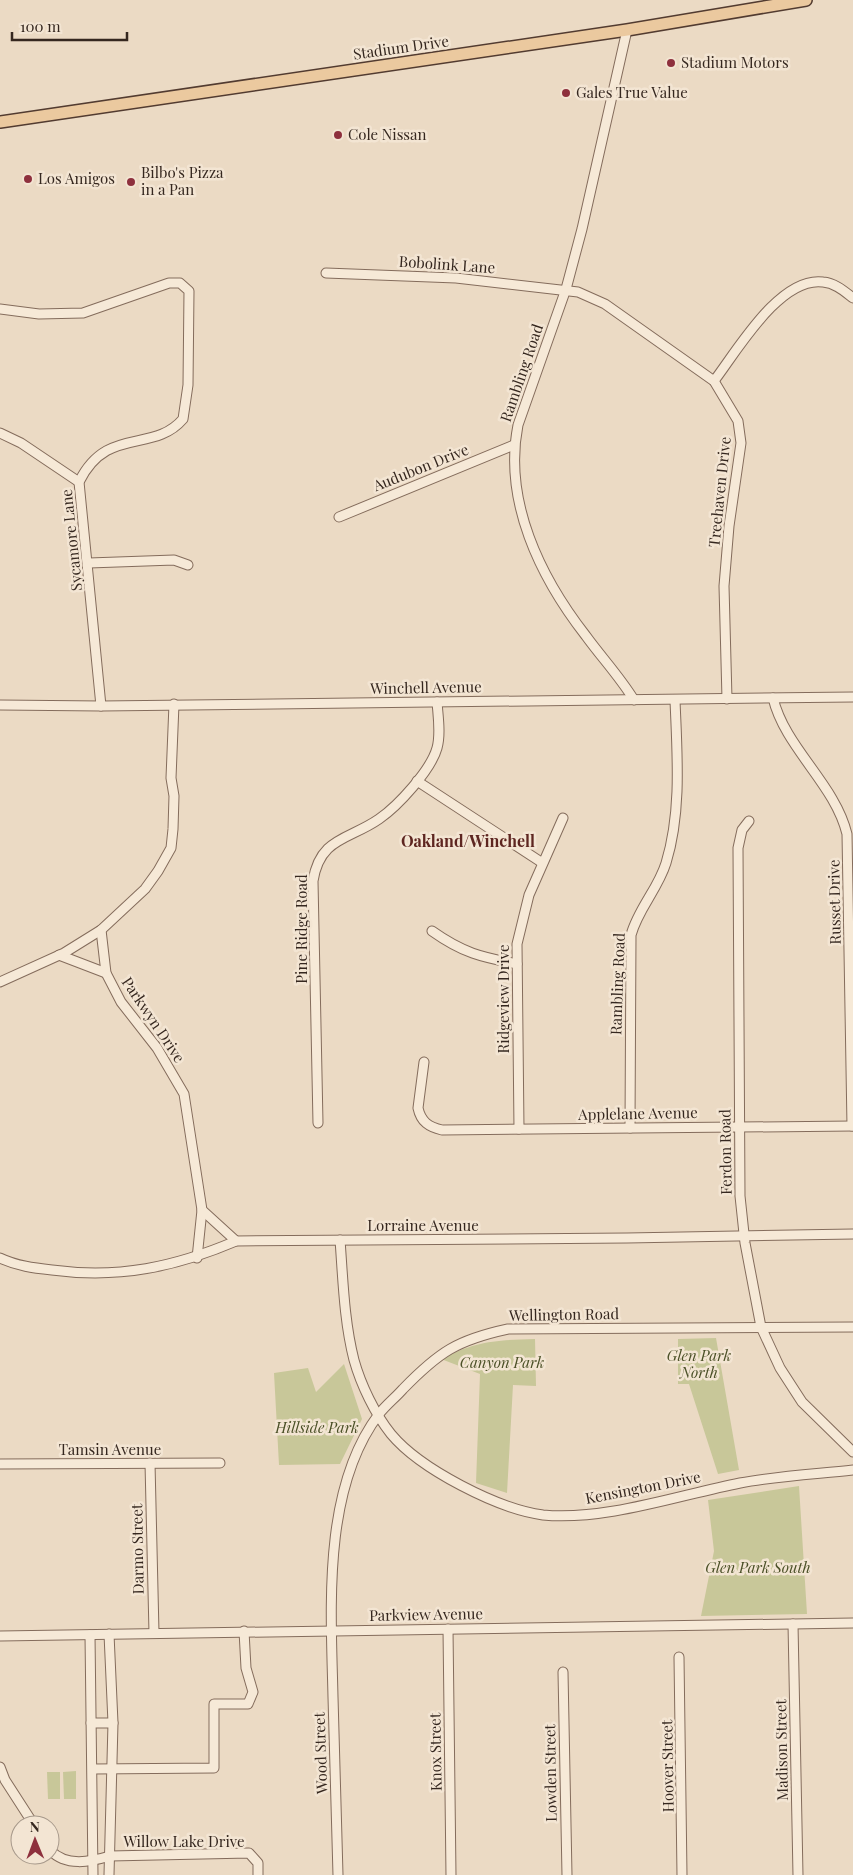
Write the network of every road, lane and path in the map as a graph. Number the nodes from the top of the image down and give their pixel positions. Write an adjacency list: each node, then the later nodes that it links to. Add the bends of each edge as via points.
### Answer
1 (806, 0): 2 (main road, Stadium Drive)
2 (627, 30): 3 (main road, Stadium Drive); 5 (street, Rambling Road)
3 (0, 122)
4 (326, 273): 5 (street, Bobolink Lane, via 456,278)
5 (566, 289): 8 (street, Treehaven Drive, via 605,304); 10 (street, Rambling Road, via 522,409)
6 (853, 298): 8 (street, via 830,283 811,282 799,286 772,306)
7 (0, 309): 11 (street, Sycamore Lane, via 40,314 83,313 175,282 189,291 188,385 182,419 168,431 101,453 86,468)
8 (714, 381): 16 (street, Treehaven Drive, via 738,421 741,443 724,586)
9 (0, 433): 11 (street, via 21,443)
10 (514, 445): 12 (street, Audubon Drive); 18 (street, Rambling Road, via 518,504 533,546 555,592)
11 (79, 482): 13 (street, Sycamore Lane)
12 (339, 517)
13 (89, 563): 14 (street, via 174,560); 23 (street, Sycamore Lane)
14 (188, 564)
15 (853, 697): 17 (street, Winchell Avenue)
16 (727, 698): 17 (street, Winchell Avenue); 19 (street, Winchell Avenue)
17 (773, 698): 36 (street, Russet Drive, via 778,716 833,801 847,834)
18 (634, 700): 19 (street, Winchell Avenue); 20 (street, Winchell Avenue)
19 (675, 700): 38 (street, Rambling Road, via 674,831 658,882 635,921 632,935)
20 (438, 702): 21 (street, Winchell Avenue); 24 (street, Pine Ridge Road, via 438,746)
21 (174, 704): 23 (street, Winchell Avenue); 28 (street, via 171,778 175,813 171,848 145,889)
22 (0, 705): 23 (street, Winchell Avenue)
23 (101, 706)
24 (417, 781): 27 (street); 35 (street, Pine Ridge Road, via 380,818 331,844 319,858 315,869)
25 (563, 818): 27 (street, Ridgeview Drive)
26 (749, 821): 37 (street, Ferdon Road, via 742,830 738,848)
27 (541, 862): 31 (street, Ridgeview Drive, via 520,930)
28 (101, 930): 30 (street); 32 (street, Parkwyn Drive)
29 (432, 931): 31 (street, via 453,946 474,955)
30 (59, 955): 32 (street); 33 (street)
31 (517, 964): 39 (street, Ridgeview Drive)
32 (106, 973): 40 (street, Parkwyn Drive, via 121,1002 156,1048 184,1094)
33 (0, 982)
34 (424, 1062): 39 (street, Applelane Avenue, via 418,1108 425,1124 442,1130)
35 (318, 1123)
36 (853, 1126): 37 (street, Applelane Avenue)
37 (740, 1127): 38 (street, Applelane Avenue); 42 (street, Ferdon Road, via 740,1196)
38 (630, 1128): 39 (street, Applelane Avenue)
39 (519, 1129)
40 (202, 1210): 44 (street); 46 (street, Parkwyn Drive)
41 (853, 1234): 42 (street, Lorraine Avenue)
42 (744, 1235): 43 (street, Lorraine Avenue); 47 (street, Ferdon Road)
43 (340, 1240): 44 (street, Lorraine Avenue); 49 (street, Kensington Drive, via 354,1359 365,1391)
44 (236, 1241): 46 (street, Lorraine Avenue)
45 (0, 1258): 46 (street, Lorraine Avenue, via 26,1267 108,1274)
46 (197, 1258)
47 (761, 1327): 48 (street, Wellington Road); 49 (street, Wellington Road, via 530,1328 490,1333 458,1344 430,1361); 50 (street, Ferdon Road, via 780,1368 802,1402)
48 (853, 1327)
49 (379, 1414): 54 (street, Kensington Drive, via 391,1434 407,1450 449,1478 479,1494 542,1514 594,1514 750,1481); 58 (street, Wellington Road, via 344,1488 332,1565)
50 (853, 1452)
51 (150, 1463): 52 (street, Tamsin Avenue); 53 (street, Tamsin Avenue); 60 (street, Darmo Street)
52 (0, 1464)
53 (220, 1464)
54 (853, 1470)
55 (853, 1623): 56 (street, Parkview Avenue)
56 (793, 1624): 57 (street, Parkview Avenue); 82 (street, Madison Street)
57 (448, 1629): 58 (street, Parkview Avenue); 79 (street, Knox Street)
58 (331, 1630): 59 (street, Parkview Avenue); 78 (street, Wood Street)
59 (244, 1631): 60 (street, Parkview Avenue); 70 (street, via 246,1668 253,1692 248,1704 214,1704 214,1768)
60 (154, 1633): 61 (street, Parkview Avenue)
61 (109, 1634): 62 (street, Parkview Avenue); 67 (street)
62 (90, 1635): 63 (street, Parkview Avenue); 66 (street)
63 (0, 1636)
64 (680, 1658): 81 (street, Hoover Street)
65 (563, 1672): 80 (street, Lowden Street)
66 (91, 1723): 67 (street); 69 (street)
67 (113, 1723): 70 (street)
68 (0, 1767): 71 (street)
69 (92, 1769): 70 (street); 74 (street)
70 (112, 1769): 72 (street)
71 (28, 1815)
72 (110, 1856): 74 (street, Willow Lake Drive); 76 (street); 77 (street, Willow Lake Drive, via 249,1853 258,1863)
73 (60, 1858): 74 (street)
74 (94, 1861): 75 (street)
75 (93, 1875)
76 (109, 1875)
77 (258, 1875)
78 (338, 1875)
79 (451, 1875)
80 (567, 1875)
81 (682, 1875)
82 (798, 1875)

